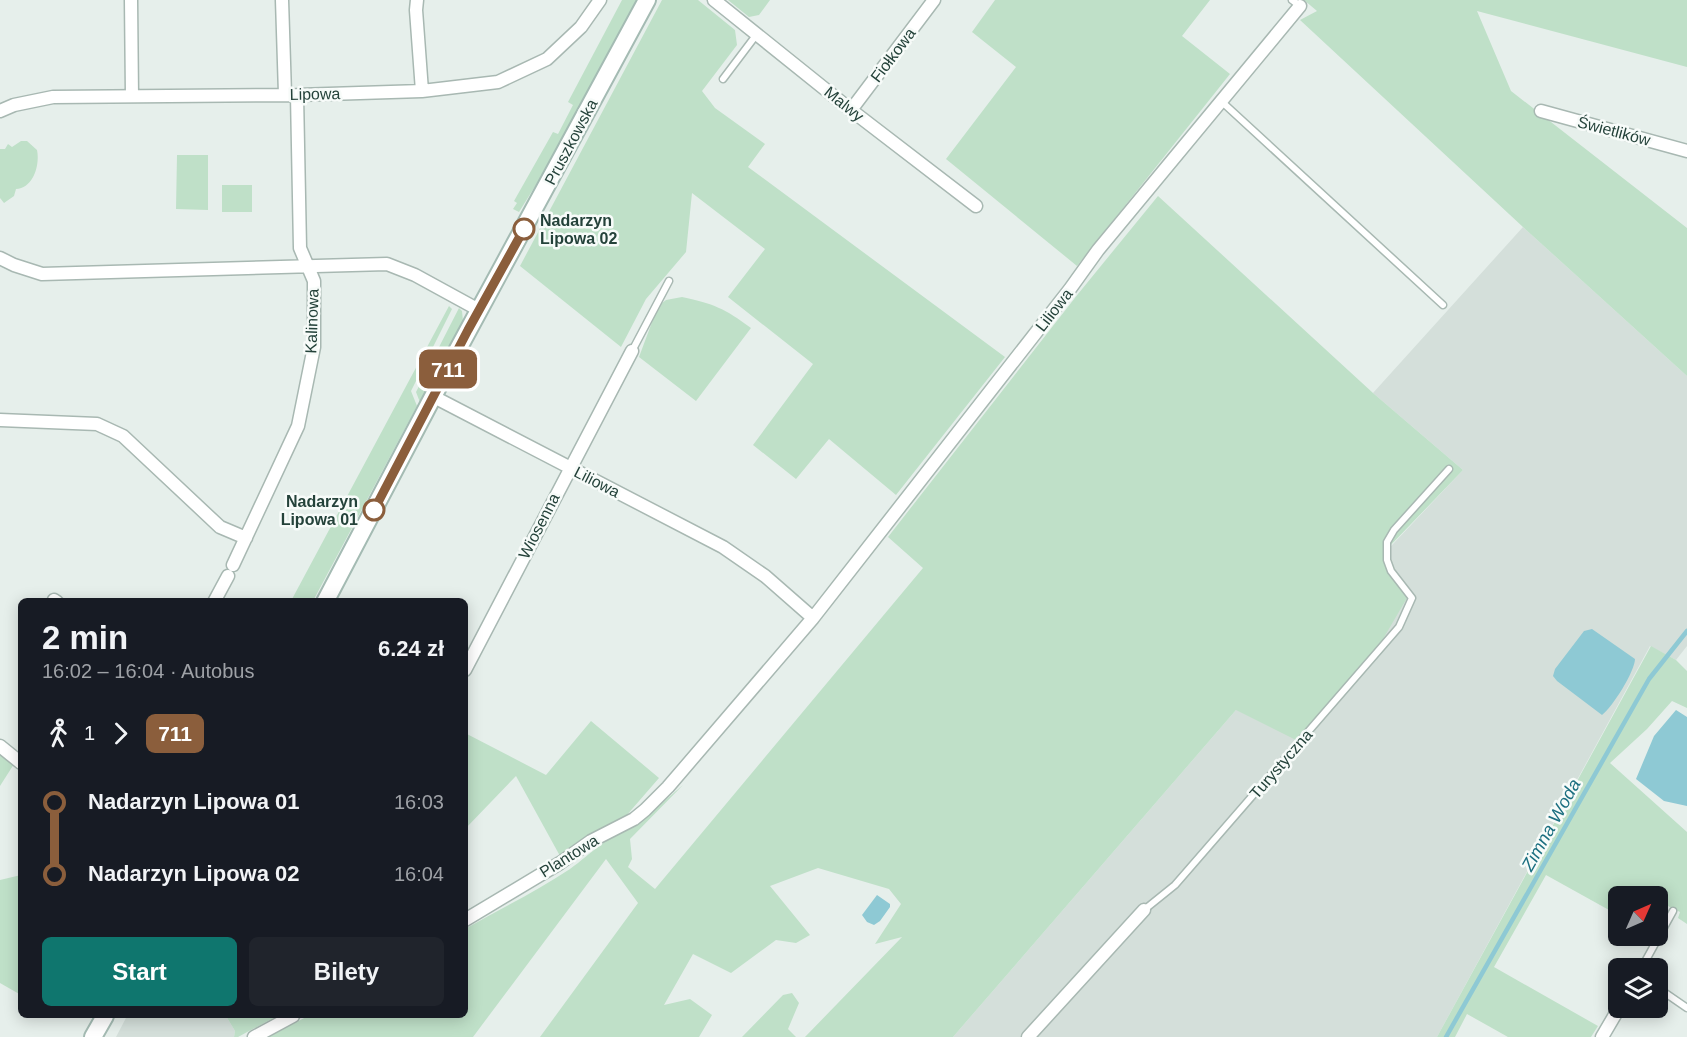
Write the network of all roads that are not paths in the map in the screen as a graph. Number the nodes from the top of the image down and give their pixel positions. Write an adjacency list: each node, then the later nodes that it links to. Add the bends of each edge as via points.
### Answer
1 (131, 0): 13 (street)
2 (282, 0): 12 (street, Kalinowa)
3 (417, 0): 11 (street)
4 (600, 0): 11 (street, Lipowa, via 581,27 547,59 498,82)
5 (647, 0): 24 (street, Pruszkowska)
6 (714, 0): 9 (street, Malwy)
7 (934, 0): 15 (street, Fiołkowa)
8 (1296, 3): 14 (street, Liliowa)
9 (757, 33): 10 (lane); 15 (street, Malwy)
10 (723, 79)
11 (422, 91): 12 (street, Lipowa)
12 (291, 94): 13 (street, Lipowa); 21 (street, Kalinowa, via 300,248)
13 (132, 96): 16 (street, Lipowa, via 53,97)
14 (1220, 100): 23 (lane); 33 (street, Liliowa, via 1098,250)
15 (851, 110): 19 (street, Malwy)
16 (0, 111)
17 (1541, 111): 18 (street, Świetlików)
18 (1687, 151)
19 (976, 206)
20 (0, 258): 21 (street, via 42,274)
21 (308, 265): 24 (street, via 387,264); 30 (street, Kalinowa, via 314,281 314,347 298,426)
22 (669, 281): 25 (lane)
23 (1443, 305)
24 (479, 310): 26 (street, Pruszkowska)
25 (632, 351): 28 (street, Wiosenna)
26 (434, 397): 28 (street, Liliowa); 32 (street, Pruszkowska)
27 (0, 420): 30 (street, via 97,424 123,435 220,527)
28 (569, 467): 33 (street, Liliowa, via 723,547 765,576); 34 (street, Wiosenna)
29 (1449, 469): 38 (lane, Turystyczna, via 1387,542 1391,571 1412,598 1399,627 1182,877)
30 (246, 538): 31 (street, Kalinowa)
31 (216, 598)
32 (327, 598)
33 (813, 618): 37 (street, Liliowa)
34 (468, 664)
35 (0, 746): 36 (street)
36 (18, 761)
37 (668, 787): 40 (street, Plantowa, via 634,819 591,841)
38 (1144, 910): 49 (street, Turystyczna)
39 (1673, 911): 41 (lane)
40 (468, 918)
41 (1647, 958)
42 (1668, 995): 43 (lane)
43 (1687, 1008)
44 (104, 1018): 47 (street)
45 (288, 1018): 48 (street)
46 (1612, 1018): 50 (street)
47 (93, 1037)
48 (254, 1037)
49 (1028, 1037)
50 (1602, 1037)

